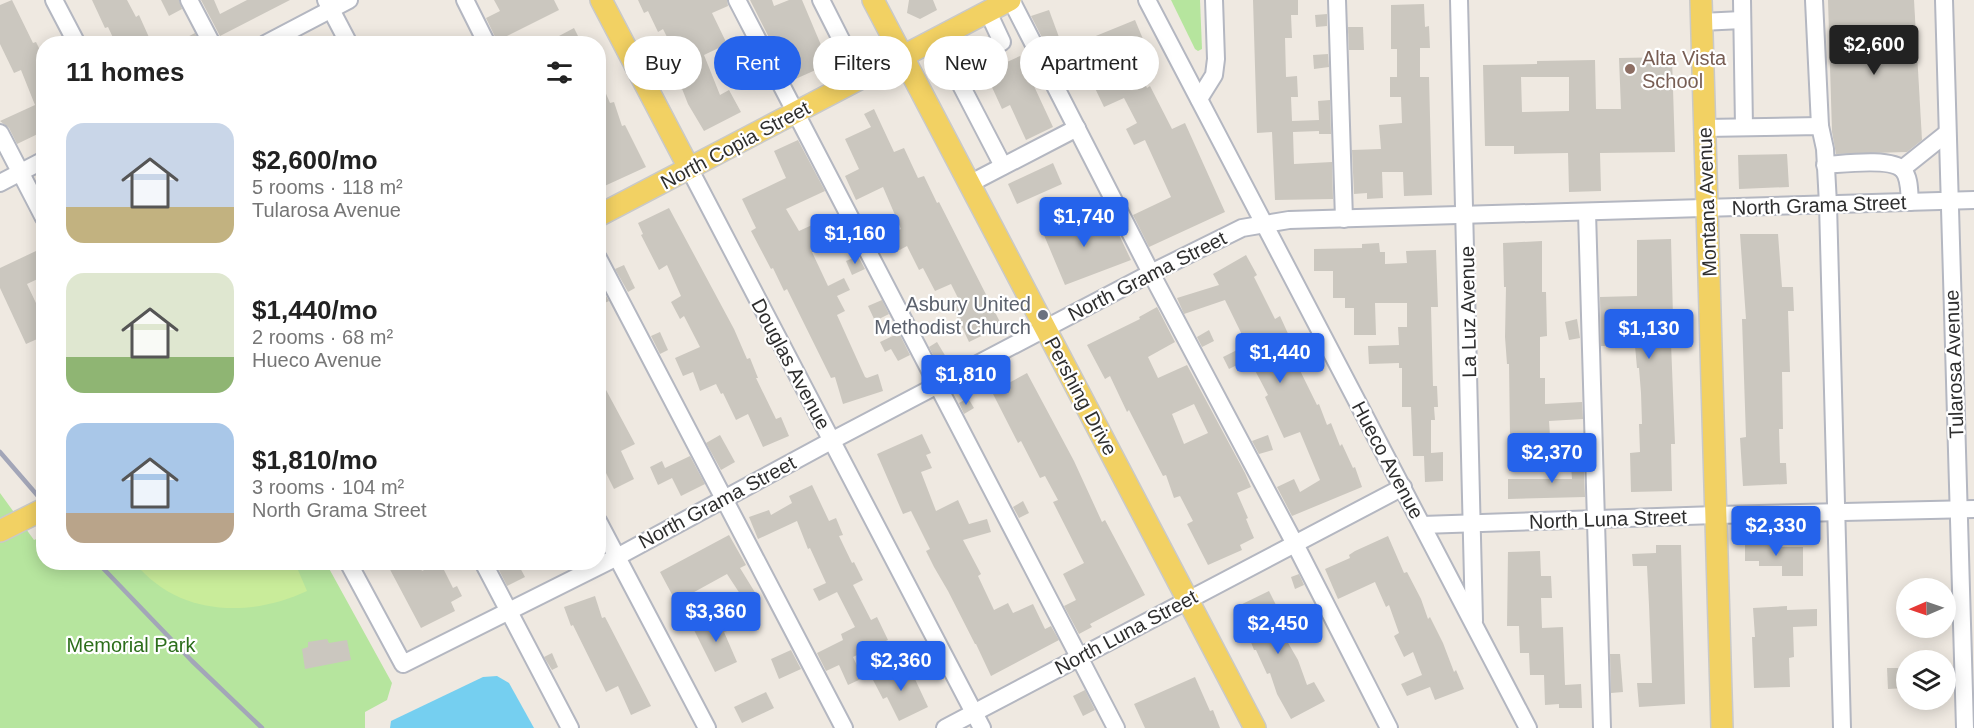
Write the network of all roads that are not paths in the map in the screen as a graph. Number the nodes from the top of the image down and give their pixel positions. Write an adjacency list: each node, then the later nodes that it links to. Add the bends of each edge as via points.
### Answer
1 (54, 0): 23 (street)
2 (189, 0): 24 (street)
3 (349, 0): 18 (street)
4 (465, 0): 27 (street)
5 (601, 0): 47 (main road, Douglas Avenue)
6 (737, 0): 37 (street)
7 (821, 0): 28 (street)
8 (873, 0): 29 (main road, Pershing Drive)
9 (1011, 0): 19 (main road, North Copia Street); 22 (street)
10 (1147, 0): 36 (street, Hueco Avenue)
11 (1214, 0): 36 (street, via 1214,75)
12 (1336, 0): 61 (street)
13 (1459, 0): 60 (street, La Luz Avenue)
14 (1701, 0): 21 (main road, Montana Avenue)
15 (1742, 0): 20 (street)
16 (1814, 0): 38 (street)
17 (1944, 0): 43 (street, Tularosa Avenue)
18 (329, 4): 25 (street); 26 (street)
19 (988, 12): 30 (main road, North Copia Street); 31 (street)
20 (1742, 20): 21 (street); 39 (street)
21 (1701, 22): 41 (main road, Montana Avenue)
22 (1025, 27): 32 (street); 40 (street)
23 (73, 36)
24 (208, 36)
25 (278, 36)
26 (345, 36)
27 (484, 36)
28 (839, 36)
29 (891, 36)
30 (943, 36)
31 (999, 36)
32 (1008, 38)
33 (912, 76): 51 (main road, Pershing Drive)
34 (840, 90): 37 (main road, North Copia Street)
35 (964, 90): 46 (street)
36 (1199, 99): 62 (street, Hueco Avenue)
37 (795, 113): 47 (main road, North Copia Street); 66 (street)
38 (1820, 126): 39 (street); 45 (street)
39 (1744, 127): 41 (street)
40 (1077, 128): 46 (street); 64 (street)
41 (1705, 128): 57 (main road, Montana Avenue)
42 (0, 133): 49 (street)
43 (1947, 133): 48 (street); 53 (street, Tularosa Avenue)
44 (36, 165): 49 (street)
45 (1825, 165): 48 (street, via 1890,163); 56 (street)
46 (1003, 166): 51 (street)
47 (689, 168): 58 (main road, North Copia Street); 67 (street, Douglas Avenue)
48 (1902, 169): 55 (street)
49 (21, 173): 50 (street); 54 (street)
50 (0, 183)
51 (969, 184): 65 (main road, Pershing Drive)
52 (1974, 200): 53 (street, North Grama Street)
53 (1949, 201): 55 (street, North Grama Street); 70 (street, Tularosa Avenue)
54 (36, 202)
55 (1910, 202): 56 (street, North Grama Street)
56 (1828, 204): 57 (street, North Grama Street); 72 (street)
57 (1707, 208): 59 (street, North Grama Street); 73 (main road, Montana Avenue)
58 (606, 212)
59 (1587, 212): 60 (street, North Grama Street); 74 (street)
60 (1465, 215): 61 (street, North Grama Street); 75 (street, La Luz Avenue)
61 (1344, 219): 62 (street, North Grama Street)
62 (1264, 223): 64 (street, North Grama Street, via 1242,228); 68 (street, Hueco Avenue)
63 (606, 273): 69 (street)
64 (1151, 273): 65 (street, North Grama Street); 79 (street)
65 (1045, 328): 66 (street, North Grama Street); 85 (main road, Pershing Drive)
66 (937, 386): 67 (street, North Grama Street); 88 (street)
67 (831, 441): 69 (street, North Grama Street); 89 (street, Douglas Avenue)
68 (1403, 487): 76 (street, Hueco Avenue); 79 (street, North Luna Street)
69 (723, 499): 80 (street, North Grama Street); 92 (street)
70 (1966, 510): 72 (street, North Luna Street); 102 (street, Tularosa Avenue)
71 (36, 513): 77 (main road)
72 (1835, 513): 73 (street, North Luna Street); 101 (street)
73 (1716, 515): 74 (street, North Luna Street); 100 (main road, Montana Avenue)
74 (1595, 519): 75 (street, North Luna Street); 99 (street)
75 (1473, 523): 76 (street, North Luna Street); 87 (street, La Luz Avenue)
76 (1422, 525): 87 (street, Hueco Avenue)
77 (0, 531)
78 (606, 536): 80 (street)
79 (1295, 544): 85 (street, North Luna Street); 97 (street)
80 (617, 556): 81 (street, North Grama Street); 91 (street)
81 (606, 562)
82 (352, 570): 86 (street, North Grama Street, via 403,664)
83 (487, 570): 86 (street)
84 (590, 570): 86 (street, North Grama Street)
85 (1188, 600): 88 (street, North Luna Street); 96 (main road, Pershing Drive)
86 (509, 611): 90 (street)
87 (1474, 625): 98 (street, Hueco Avenue)
88 (1079, 657): 89 (street, North Luna Street); 95 (street)
89 (974, 712): 93 (street, North Luna Street); 94 (street, Douglas Avenue)
90 (570, 728)
91 (707, 728)
92 (844, 728)
93 (945, 728)
94 (981, 728)
95 (1116, 728)
96 (1255, 728)
97 (1389, 728)
98 (1528, 728)
99 (1602, 728)
100 (1722, 728)
101 (1842, 728)
102 (1965, 728)

